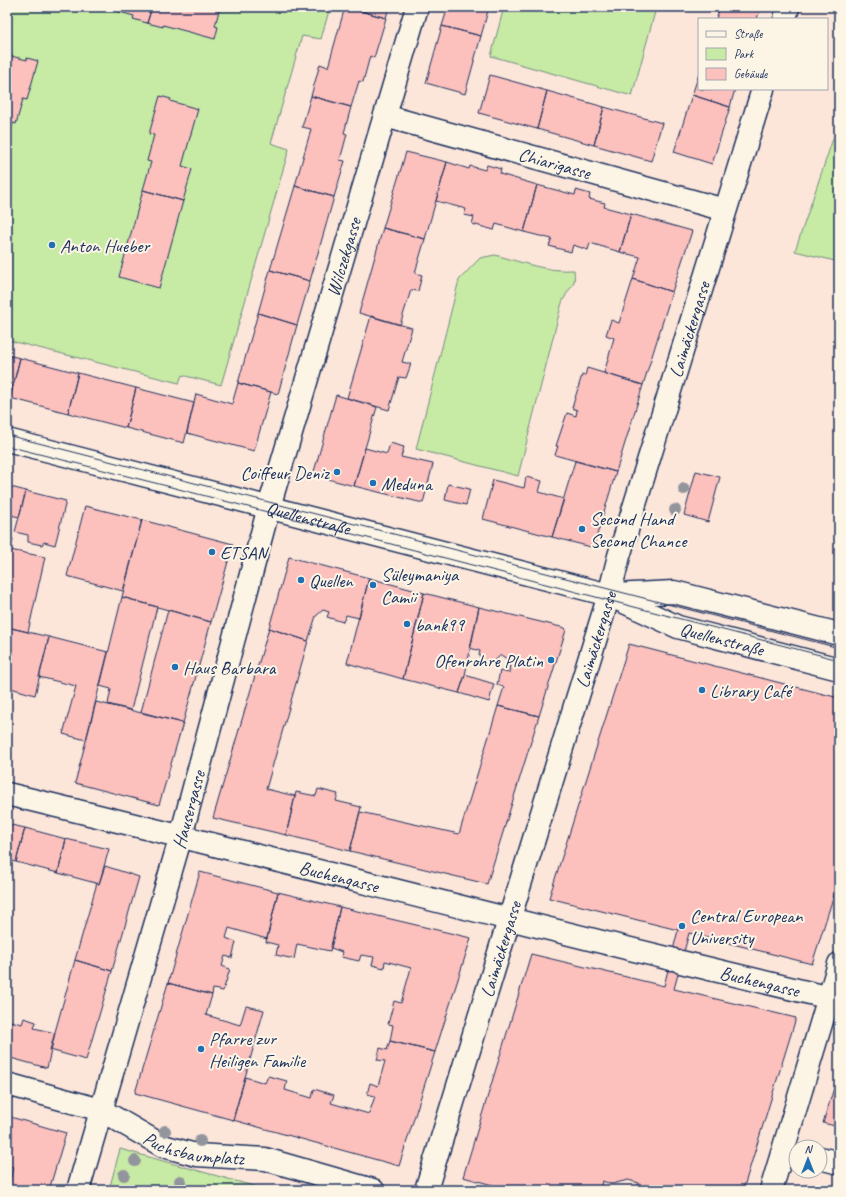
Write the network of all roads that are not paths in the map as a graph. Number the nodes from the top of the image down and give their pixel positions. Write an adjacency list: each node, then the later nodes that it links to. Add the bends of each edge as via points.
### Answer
1 (418, 7): 5 (street, Wilczekgasse)
2 (788, 7): 3 (street)
3 (784, 18)
4 (763, 90): 6 (street, Laimäckergasse)
5 (385, 116): 6 (street, Chiarigasse); 8 (street, Wilczekgasse)
6 (725, 210): 9 (street, Laimäckergasse)
7 (7, 440): 8 (street, Quellenstraße)
8 (269, 507): 9 (street, Quellenstraße); 13 (street, Hausergasse)
9 (609, 595): 10 (street, Quellenstraße, via 674,592); 11 (street, Quellenstraße, via 678,627); 14 (street, Laimäckergasse)
10 (839, 634)
11 (839, 670)
12 (7, 794): 13 (street, Buchengasse)
13 (181, 836): 14 (street, Buchengasse); 18 (street, Hausergasse)
14 (508, 920): 16 (street, Buchengasse); 25 (street, Laimäckergasse)
15 (839, 964): 16 (street)
16 (834, 999): 19 (street)
17 (7, 1084): 18 (street, Puchsbaumplatz)
18 (101, 1110): 23 (street); 24 (street, Puchsbaumplatz, via 163,1146 196,1155 265,1159)
19 (793, 1139)
20 (788, 1154): 26 (street)
21 (828, 1160): 22 (street)
22 (839, 1163)
23 (78, 1190)
24 (373, 1190)
25 (426, 1190)
26 (771, 1190)

